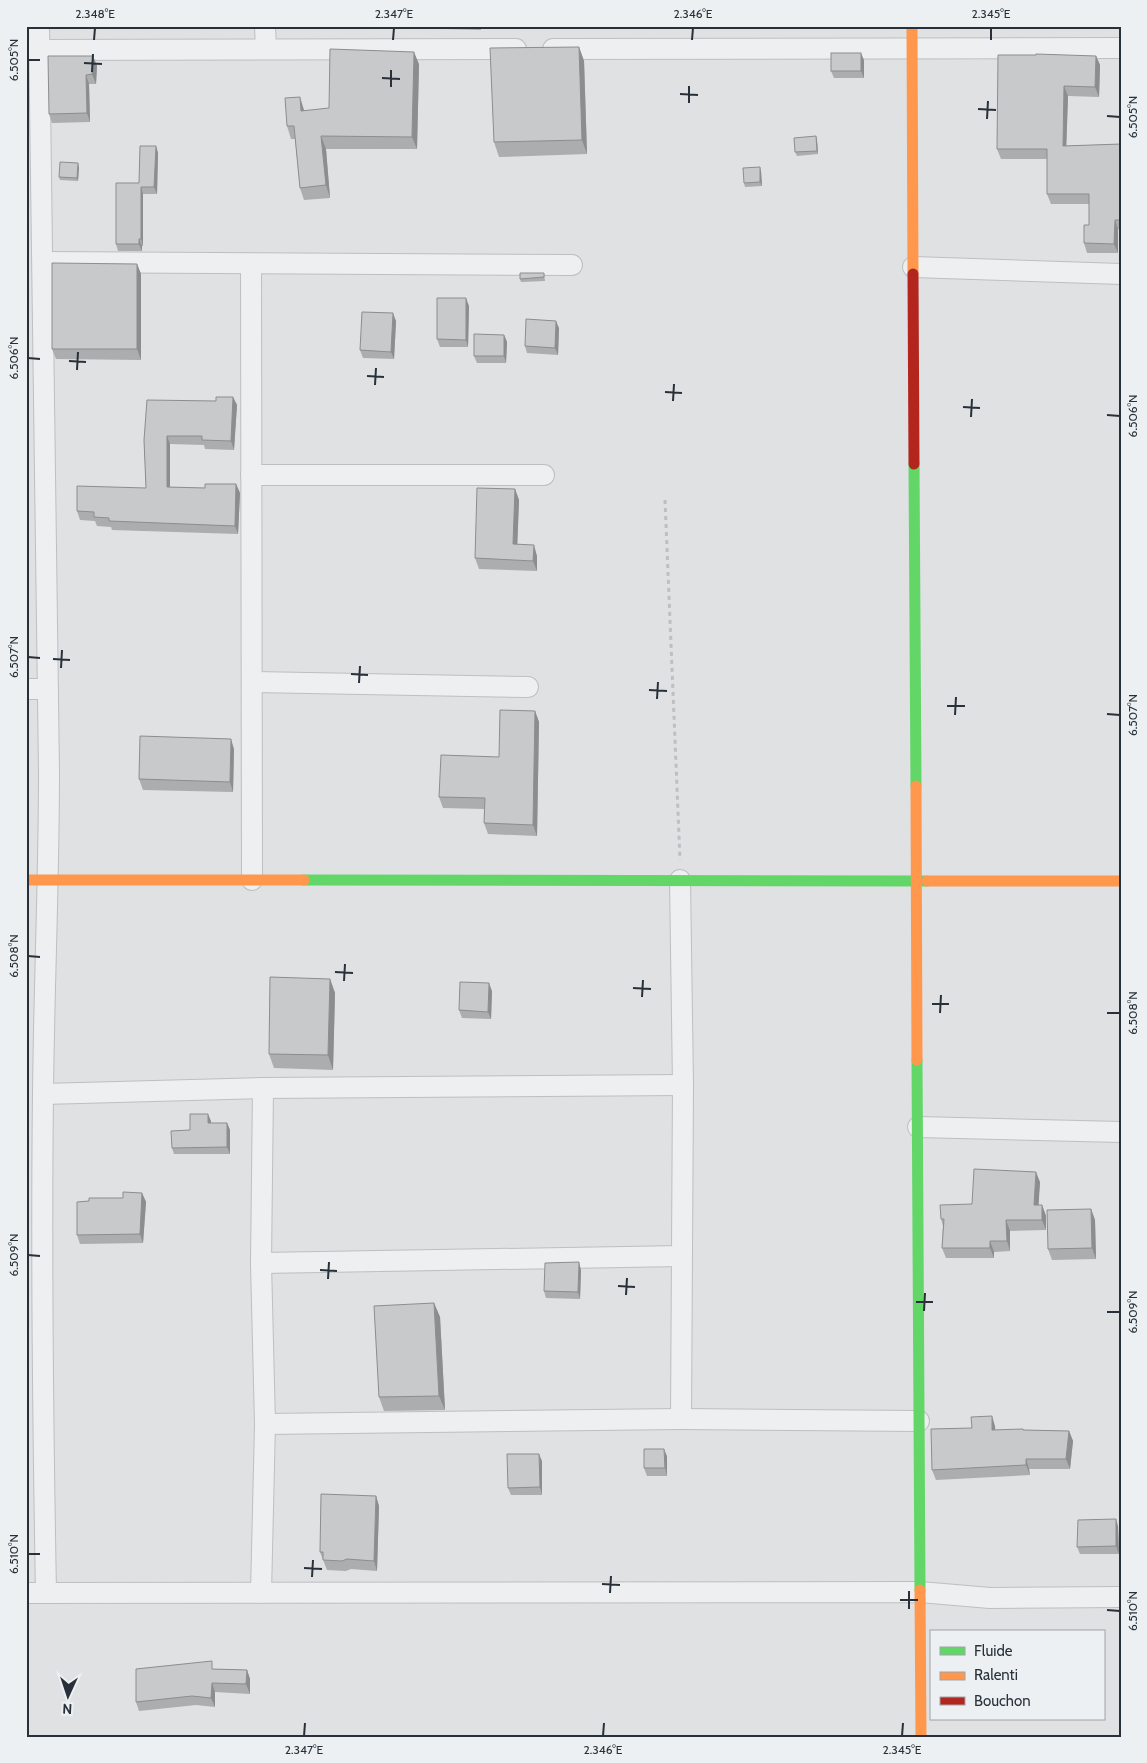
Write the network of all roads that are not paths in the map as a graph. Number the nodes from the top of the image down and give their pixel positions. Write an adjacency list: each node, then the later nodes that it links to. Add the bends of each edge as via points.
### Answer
1 (39, 26): 7 (street)
2 (265, 26): 6 (street)
3 (912, 26): 4 (street)
4 (912, 48): 5 (street); 6 (street); 11 (street)
5 (1121, 48)
6 (266, 49): 7 (street)
7 (33, 50): 8 (street)
8 (43, 262): 9 (street); 18 (street)
9 (251, 264): 10 (street); 13 (street)
10 (572, 265)
11 (913, 266): 12 (street); 23 (street)
12 (1121, 274)
13 (251, 474): 14 (street); 15 (street)
14 (544, 475)
15 (252, 682): 16 (street); 21 (street)
16 (528, 687)
17 (26, 689): 18 (street)
18 (48, 689): 20 (street)
19 (26, 880): 20 (street)
20 (49, 880): 21 (street); 27 (street)
21 (252, 880): 22 (street)
22 (680, 880): 23 (street); 25 (street)
23 (916, 880): 24 (street); 28 (street)
24 (1121, 881)
25 (684, 1085): 26 (street); 30 (street)
26 (263, 1088): 27 (street); 31 (street)
27 (43, 1094): 35 (street)
28 (918, 1127): 29 (street); 33 (street)
29 (1121, 1132)
30 (682, 1256): 31 (street); 32 (street)
31 (261, 1263): 34 (street)
32 (681, 1418): 33 (street); 34 (street)
33 (919, 1421): 36 (street)
34 (266, 1424): 39 (street)
35 (35, 1427): 38 (street)
36 (920, 1592): 39 (street); 40 (street, via 990,1598); 41 (street)
37 (26, 1593): 38 (street)
38 (46, 1593): 39 (street)
39 (261, 1593)
40 (1121, 1597)
41 (921, 1737)

